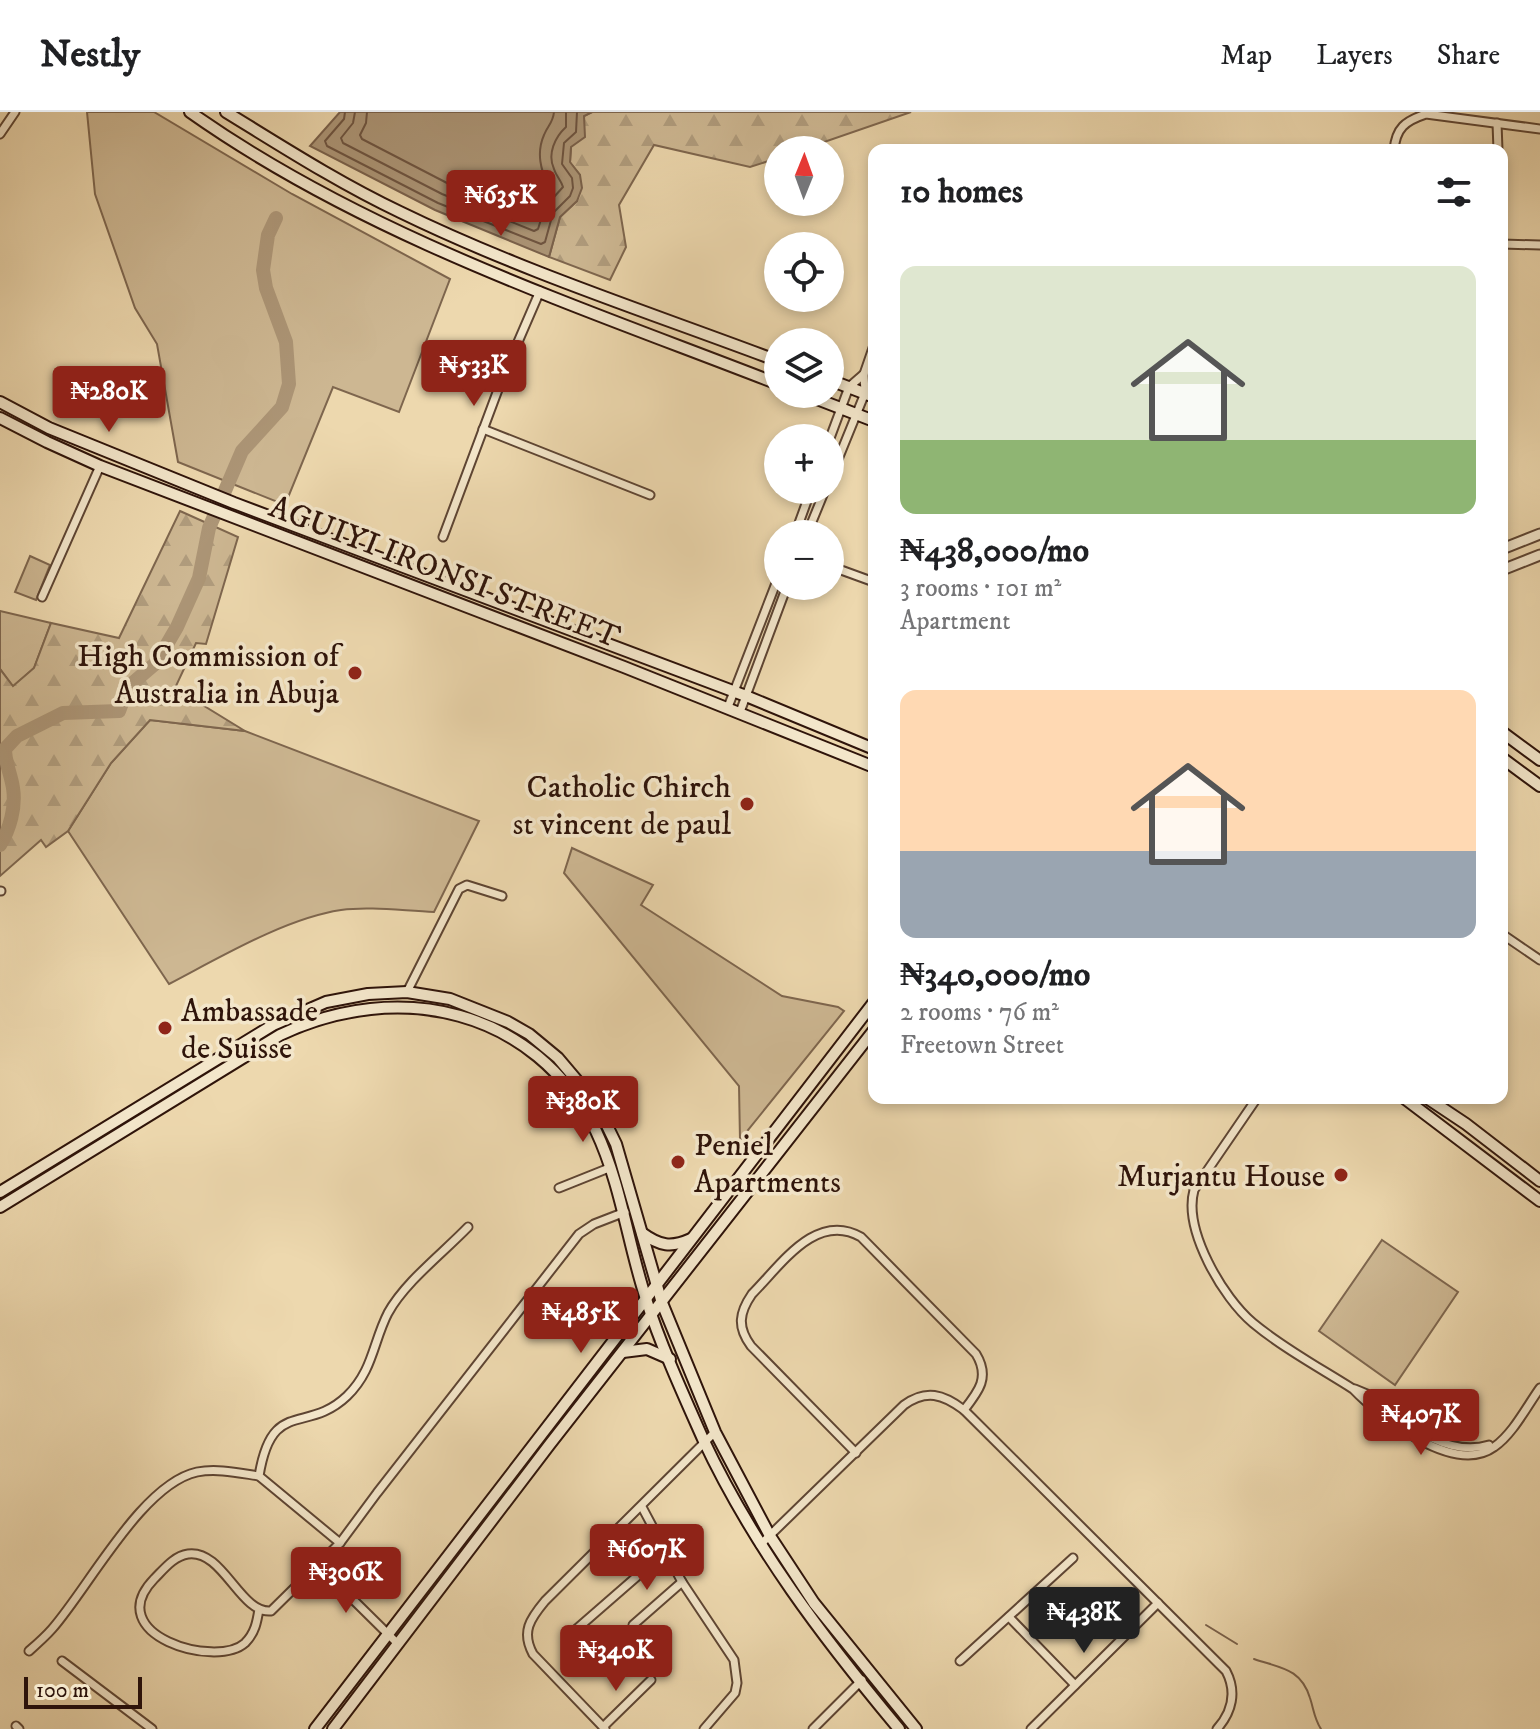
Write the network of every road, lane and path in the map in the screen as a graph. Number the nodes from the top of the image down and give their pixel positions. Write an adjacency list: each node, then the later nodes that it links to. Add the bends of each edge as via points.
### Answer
1 (15, 112): 6 (street)
2 (190, 112): 11 (main road, via 287,173 395,229)
3 (226, 112): 12 (main road, via 399,212 503,258)
4 (1497, 123): 5 (street); 7 (street, via 1426,114 1401,126); 8 (street)
5 (1540, 129)
6 (0, 134)
7 (1395, 144)
8 (1498, 144)
9 (1508, 244): 10 (street)
10 (1540, 245)
11 (540, 291): 15 (main road); 28 (street)
12 (764, 356)
13 (868, 362): 14 (street)
14 (864, 374): 17 (street); 18 (street)
15 (764, 379)
16 (844, 385): 17 (main road)
17 (849, 387): 19 (main road); 21 (street)
18 (868, 388)
19 (868, 394)
20 (868, 398): 24 (street)
21 (844, 399)
22 (0, 402): 42 (main road, AGUIYI IRONSI STREET, via 49,428 234,503)
23 (840, 408): 24 (main road); 27 (street)
24 (857, 415): 26 (main road); 29 (street)
25 (0, 418): 30 (main road, AGUIYI IRONSI STREET)
26 (868, 419)
27 (835, 424)
28 (483, 429): 31 (street); 33 (street)
29 (844, 446)
30 (100, 466): 39 (street); 44 (main road, AGUIYI IRONSI STREET)
31 (650, 495)
32 (1540, 534): 34 (street)
33 (443, 537)
34 (1508, 547)
35 (1540, 555): 36 (street)
36 (1508, 568)
37 (844, 571): 38 (street)
38 (868, 580)
39 (42, 597)
40 (769, 600): 42 (street)
41 (782, 600): 43 (street)
42 (733, 692): 43 (main road, AGUIYI IRONSI STREET); 44 (street)
43 (746, 696): 45 (street); 47 (main road, AGUIYI IRONSI STREET)
44 (728, 707): 45 (main road, AGUIYI IRONSI STREET)
45 (740, 712): 50 (main road, AGUIYI IRONSI STREET)
46 (1508, 736): 48 (main road)
47 (868, 747)
48 (1540, 760)
49 (1508, 762): 51 (main road)
50 (868, 765)
51 (1540, 786)
52 (502, 896): 55 (street, via 467,885 459,889)
53 (1508, 938): 54 (street)
54 (1540, 960)
55 (407, 992): 64 (main road, via 336,999 289,1016); 67 (main road, via 489,1013 529,1034 558,1058 608,1125)
56 (868, 1010): 71 (main road)
57 (868, 1038): 74 (main road)
58 (1253, 1104): 78 (street, via 1191,1202 1202,1247 1227,1293 1253,1323 1413,1436 1452,1454 1478,1455 1494,1447)
59 (1412, 1104): 65 (main road)
60 (1436, 1104): 62 (main road)
61 (609, 1168): 63 (street); 66 (main road, via 577,1099 523,1045 457,1015 391,1006 332,1014 280,1035); 68 (main road)
62 (1540, 1181)
63 (559, 1188)
64 (0, 1192)
65 (1540, 1201)
66 (0, 1207)
67 (636, 1208): 68 (street); 70 (main road)
68 (623, 1212): 73 (main road); 86 (street, via 594,1224 566,1249)
69 (468, 1227): 83 (street, via 399,1296 372,1362 349,1394 273,1432)
70 (642, 1233): 71 (main road, via 662,1245); 72 (main road)
71 (693, 1238): 72 (main road)
72 (656, 1286): 73 (main road); 74 (main road)
73 (646, 1299): 75 (main road); 96 (main road)
74 (662, 1303): 75 (main road); 80 (main road)
75 (652, 1315): 76 (main road); 77 (main road)
76 (623, 1352): 77 (main road, via 647,1349); 98 (main road)
77 (670, 1359): 81 (main road)
78 (1540, 1388)
79 (964, 1410): 82 (street, via 945,1397 920,1396); 82 (street, via 983,1382 976,1354 861,1237 839,1229 818,1232 752,1294 740,1324 751,1346); 92 (street)
80 (715, 1432): 81 (street); 85 (main road)
81 (704, 1441): 84 (street); 87 (main road)
82 (856, 1453): 85 (street)
83 (259, 1476): 86 (street); 99 (street, via 198,1472 168,1485)
84 (642, 1507): 88 (street); 106 (street, via 545,1601 528,1626 533,1654)
85 (770, 1536): 87 (street); 102 (main road)
86 (340, 1543): 90 (street)
87 (760, 1545): 104 (main road)
88 (665, 1552): 91 (street); 97 (street)
89 (1073, 1558): 94 (street)
90 (318, 1565): 93 (street, via 271,1611); 96 (street)
91 (682, 1582): 95 (street); 110 (street, via 736,1671 729,1704)
92 (1158, 1603): 105 (street); 115 (street, via 1231,1681 1231,1706)
93 (259, 1609): 93 (street, via 256,1627 245,1642 217,1652 168,1642 140,1618 139,1603 143,1590 166,1567 187,1554 198,1554)
94 (1009, 1617): 101 (street); 105 (street)
95 (633, 1625)
96 (388, 1633): 98 (street); 108 (main road)
97 (572, 1633)
98 (397, 1643): 109 (main road)
99 (29, 1651)
100 (62, 1661): 107 (street)
101 (960, 1661)
102 (869, 1674): 104 (street); 113 (main road)
103 (651, 1680): 106 (street)
104 (860, 1682): 111 (street); 112 (main road)
105 (1075, 1685): 114 (street)
106 (604, 1728)
107 (152, 1729)
108 (315, 1729)
109 (333, 1729)
110 (704, 1729)
111 (813, 1729)
112 (899, 1729)
113 (916, 1729)
114 (1031, 1729)
115 (1217, 1729)

